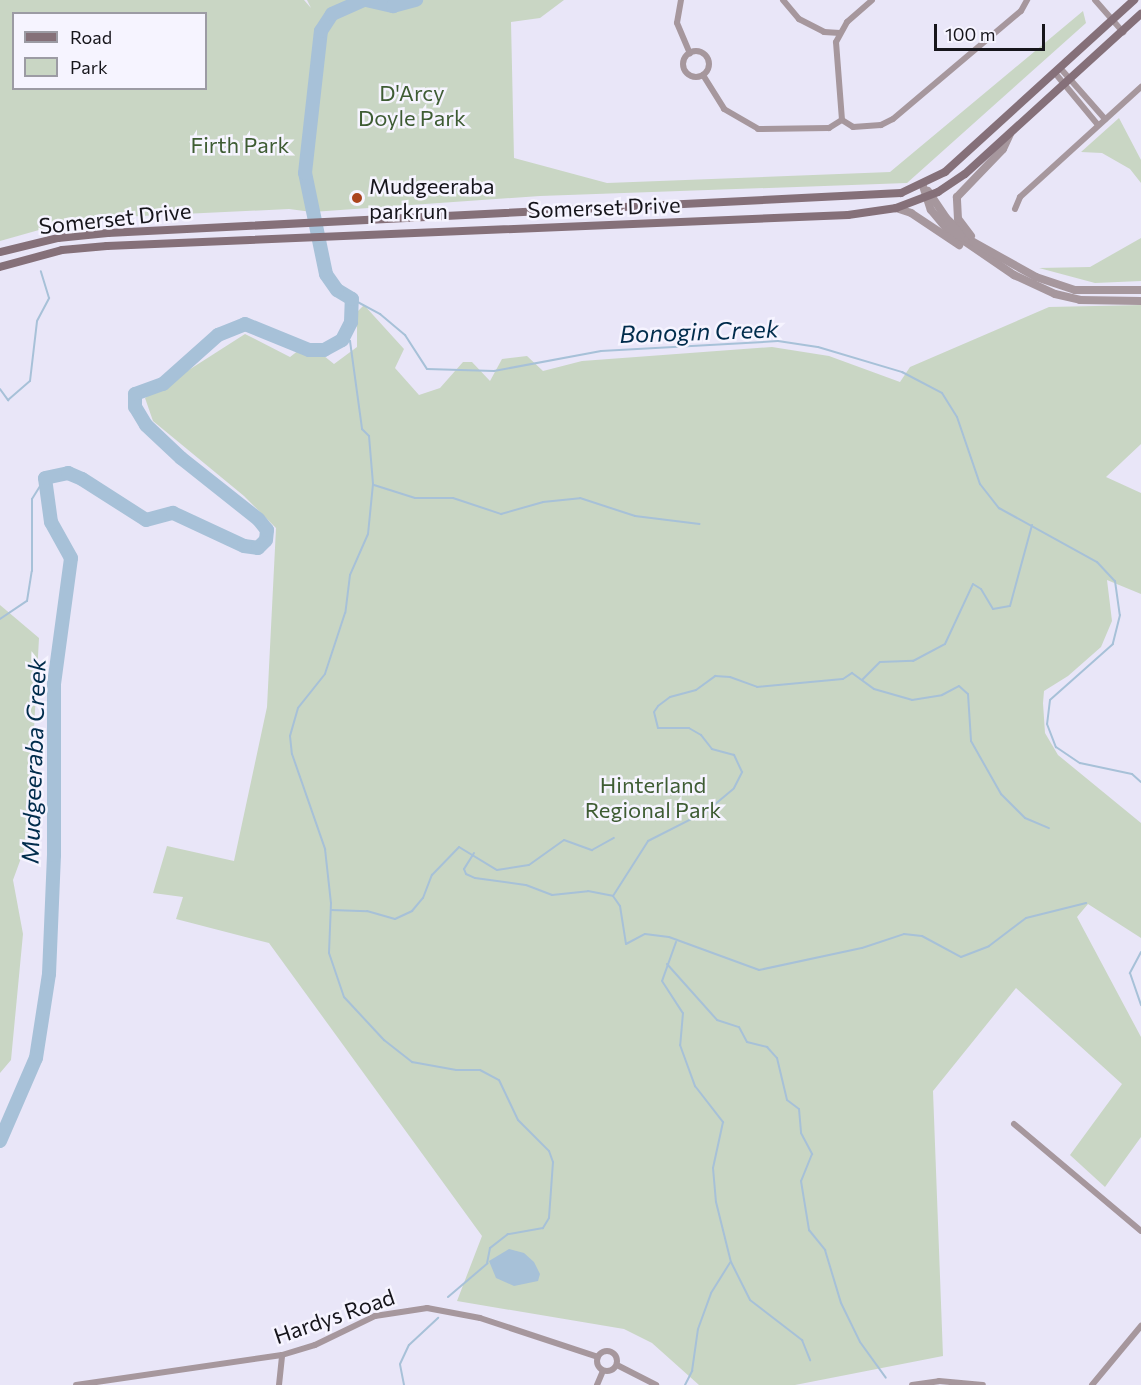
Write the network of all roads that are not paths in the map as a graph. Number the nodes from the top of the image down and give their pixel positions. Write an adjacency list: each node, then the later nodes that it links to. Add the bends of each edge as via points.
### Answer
1 (681, 0): 12 (street, via 677,23)
2 (792, 0): 7 (street)
3 (872, 0): 11 (street)
4 (1027, 0): 18 (street, via 1021,11 893,119 881,125 853,127)
5 (1095, 0): 9 (street)
6 (1134, 0): 9 (main road, Somerset Drive)
7 (785, 3): 11 (street, via 799,19 824,32)
8 (1141, 14): 10 (main road, Somerset Drive)
9 (1113, 21): 10 (street); 13 (main road, Somerset Drive)
10 (1122, 32): 15 (main road, Somerset Drive)
11 (840, 33): 18 (street, via 836,42)
12 (690, 53): 14 (street, via 699,52 706,57 709,65); 14 (street, via 684,62 685,70 694,77)
13 (1058, 71): 15 (street); 21 (main road, Somerset Drive, via 960,160)
14 (703, 75): 18 (street, via 724,109 758,129 829,128)
15 (1067, 82): 17 (street); 19 (street); 20 (main road, Somerset Drive)
16 (1141, 87): 17 (street)
17 (1105, 119): 19 (street)
18 (842, 120)
19 (1098, 125): 24 (street, via 1020,197)
20 (1010, 134): 22 (main road, Somerset Drive, via 960,178); 28 (street, via 1003,149 963,187 956,205 964,229)
21 (923, 186): 22 (street); 25 (main road, Somerset Drive, via 877,197)
22 (928, 197): 23 (main road, Somerset Drive); 28 (street, via 962,234)
23 (896, 208): 26 (main road, Somerset Drive, via 848,215); 28 (street)
24 (1015, 209)
25 (585, 210): 26 (main road); 27 (main road, Somerset Drive, via 108,233 57,238)
26 (586, 225): 29 (main road, Somerset Drive, via 62,250)
27 (0, 252)
28 (994, 259): 30 (street, via 1056,285 1099,293); 31 (street, via 1062,296 1092,302)
29 (0, 267)
30 (1141, 292)
31 (1141, 301)
32 (1014, 1124): 33 (street)
33 (1141, 1231)
34 (1141, 1326): 45 (street)
35 (282, 1355): 36 (street, Hardys Road, via 315,1345 375,1316 427,1308 480,1318); 39 (street, Hardys Road); 40 (street)
36 (598, 1357): 37 (street, Hardys Road, via 611,1352 617,1357); 38 (street)
37 (617, 1365): 38 (street); 42 (street)
38 (603, 1371): 41 (street)
39 (76, 1385)
40 (279, 1385)
41 (597, 1385)
42 (656, 1385)
43 (912, 1385): 44 (street, via 939,1381)
44 (983, 1385)
45 (1092, 1385)

